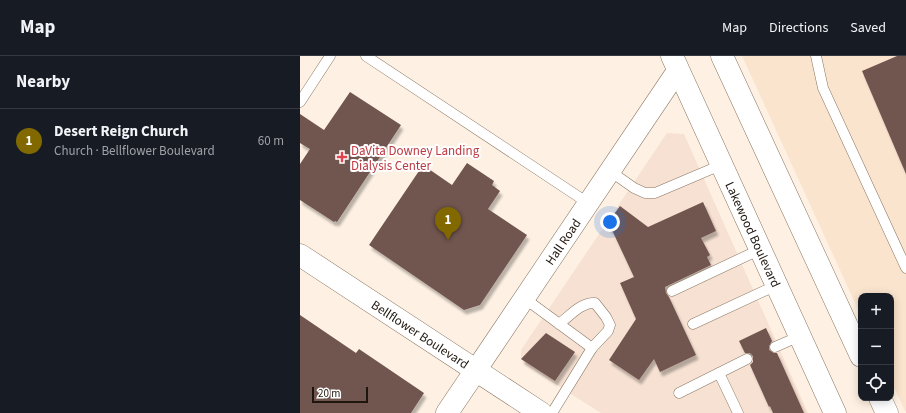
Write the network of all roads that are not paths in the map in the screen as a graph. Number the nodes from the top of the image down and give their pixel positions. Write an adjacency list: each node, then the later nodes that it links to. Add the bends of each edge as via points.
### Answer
1 (330, 56): 6 (lane)
2 (366, 56): 9 (lane)
3 (722, 56): 21 (main road)
4 (816, 56): 12 (lane, via 823,88)
5 (675, 63): 7 (main road, Lakewood Boulevard); 8 (street, Hall Road)
6 (300, 102)
7 (722, 165): 8 (lane, via 654,193 645,193 634,188); 10 (main road, Lakewood Boulevard)
8 (610, 171): 9 (street, Hall Road)
9 (588, 203): 15 (street, Hall Road)
10 (761, 250): 13 (main road, Lakewood Boulevard); 14 (lane)
11 (300, 255): 23 (main road, Bellflower Boulevard)
12 (906, 268)
13 (777, 285): 17 (lane); 18 (main road, Lakewood Boulevard)
14 (672, 291)
15 (524, 298): 16 (lane); 23 (street, Hall Road)
16 (559, 324): 20 (lane); 20 (lane, via 581,306 595,303 610,325 608,331)
17 (693, 324)
18 (800, 336): 19 (lane); 31 (main road, Lakewood Boulevard)
19 (775, 347)
20 (592, 348): 29 (lane)
21 (858, 350)
22 (747, 359): 24 (lane)
23 (476, 370): 27 (main road, Hall Road); 28 (main road, Bellflower Boulevard)
24 (719, 373): 25 (lane); 30 (lane)
25 (679, 393)
26 (881, 401): 32 (main road)
27 (447, 413)
28 (541, 413)
29 (552, 413)
30 (738, 413)
31 (834, 413)
32 (887, 413)

